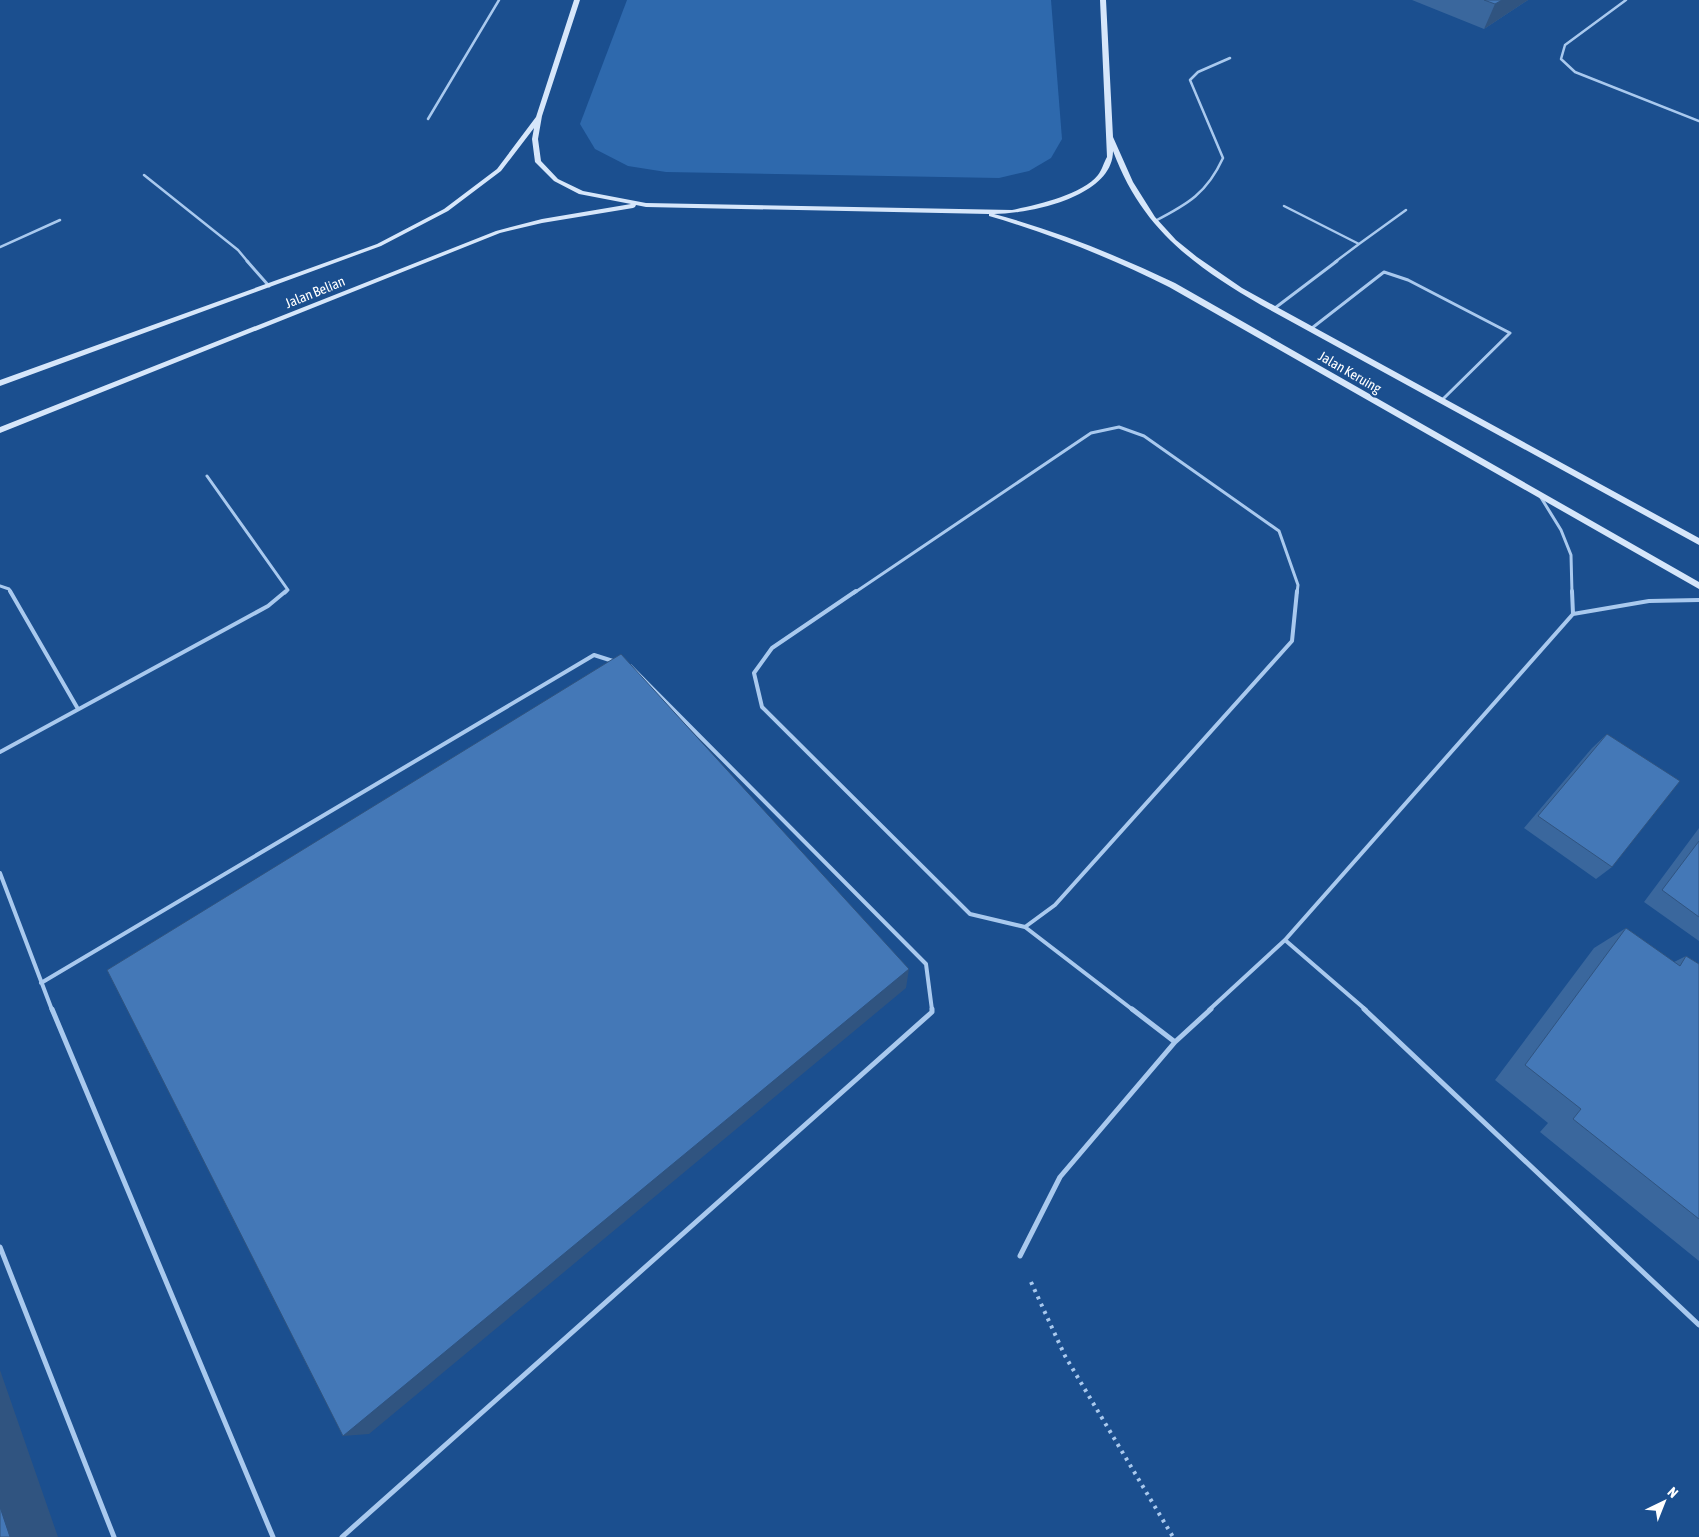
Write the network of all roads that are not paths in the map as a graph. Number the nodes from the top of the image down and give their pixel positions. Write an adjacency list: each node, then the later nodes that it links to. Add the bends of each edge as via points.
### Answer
1 (499, 0): 7 (lane)
2 (577, 0): 6 (main road)
3 (1103, 0): 9 (main road)
4 (1626, 0): 8 (lane, via 1565,44 1562,59 1575,72)
5 (1230, 58): 16 (lane, via 1198,72 1190,80 1223,158 1216,175 1199,197)
6 (539, 116): 11 (main road, via 535,139 538,162 556,180 581,193); 19 (main road, Jalan Belian, via 499,170 446,210 378,245)
7 (428, 119)
8 (1699, 121)
9 (1110, 133): 14 (main road, via 1110,157 1101,176 1083,190 1048,204 1012,212); 16 (main road, Jalan Keruing, via 1136,198)
10 (144, 175): 19 (lane, via 238,250)
11 (646, 205): 14 (main road); 24 (main road, Jalan Belian, via 594,211 498,232)
12 (1284, 206): 17 (lane)
13 (1406, 210): 17 (lane)
14 (975, 211): 26 (main road, Jalan Keruing, via 1053,232 1172,285)
15 (60, 220): 18 (lane)
16 (1155, 221): 20 (main road, Jalan Keruing, via 1200,264)
17 (1359, 244): 20 (lane)
18 (0, 247)
19 (269, 286): 22 (main road, Jalan Belian)
20 (1275, 308): 21 (main road, Jalan Keruing)
21 (1312, 328): 23 (main road, Jalan Keruing); 23 (lane, via 1384,272 1408,280 1510,333)
22 (0, 383)
23 (1442, 400): 27 (main road, Jalan Keruing)
24 (0, 430)
25 (207, 476): 32 (lane, via 288,590 268,606)
26 (1539, 495): 29 (main road, Jalan Keruing); 31 (lane, via 1561,530 1571,555)
27 (1699, 542)
28 (0, 586): 32 (lane, via 9,589)
29 (1699, 586)
30 (1699, 600): 31 (lane, via 1649,602)
31 (1574, 614): 36 (lane)
32 (78, 709): 33 (lane)
33 (0, 752)
34 (0, 873): 37 (lane)
35 (1025, 927): 35 (lane, via 1054,905 1292,641 1298,585 1279,532 1144,436 1119,428 1091,433 1066,449 772,648 754,674 762,707 970,914); 38 (lane)
36 (1285, 940): 38 (lane); 41 (lane, via 1369,1013)
37 (41, 983): 43 (lane); 44 (lane, via 594,655 632,666 926,964 932,1012)
38 (1175, 1042): 40 (lane, via 1060,1177)
39 (0, 1247): 42 (lane)
40 (1020, 1256)
41 (1699, 1325)
42 (114, 1537)
43 (273, 1537)
44 (342, 1537)

